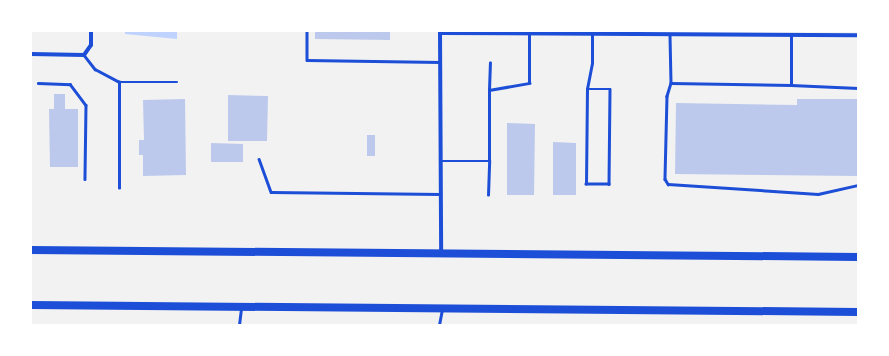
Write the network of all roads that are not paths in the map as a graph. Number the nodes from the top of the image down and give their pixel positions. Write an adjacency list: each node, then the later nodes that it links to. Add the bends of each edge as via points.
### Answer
1 (91, 31): 14 (street, via 91,45)
2 (307, 31): 15 (lane, via 307,60)
3 (858, 31): 12 (lane)
4 (440, 32): 6 (street); 15 (street)
5 (576, 32): 6 (street); 9 (street)
6 (529, 33): 24 (lane, via 528,82)
7 (722, 33): 8 (street); 10 (street)
8 (766, 33): 11 (street)
9 (592, 34): 10 (street); 23 (lane, via 592,63)
10 (670, 34): 20 (lane)
11 (791, 35): 12 (street); 21 (lane)
12 (858, 35)
13 (31, 54): 14 (street)
14 (84, 55): 17 (lane, via 95,69)
15 (440, 62): 26 (street)
16 (490, 62): 24 (lane)
17 (119, 82): 18 (lane); 30 (lane)
18 (177, 82)
19 (38, 84): 28 (lane, via 70,84 86,105)
20 (671, 84): 21 (lane); 29 (lane, via 667,96 665,156 665,179 668,184 818,194)
21 (791, 85): 22 (lane)
22 (858, 88)
23 (587, 89): 23 (lane, via 586,184 609,184 610,89)
24 (489, 90): 27 (lane)
25 (259, 159): 31 (lane, via 271,192)
26 (441, 161): 27 (lane); 31 (street)
27 (488, 161): 32 (lane)
28 (85, 179)
29 (858, 185)
30 (119, 188)
31 (441, 194): 34 (street)
32 (488, 196)
33 (31, 250): 34 (highway)
34 (441, 253): 35 (highway)
35 (858, 256)
36 (31, 304): 37 (highway)
37 (241, 305): 38 (highway); 40 (lane)
38 (443, 307): 39 (highway); 41 (lane)
39 (858, 312)
40 (239, 325)
41 (439, 325)

